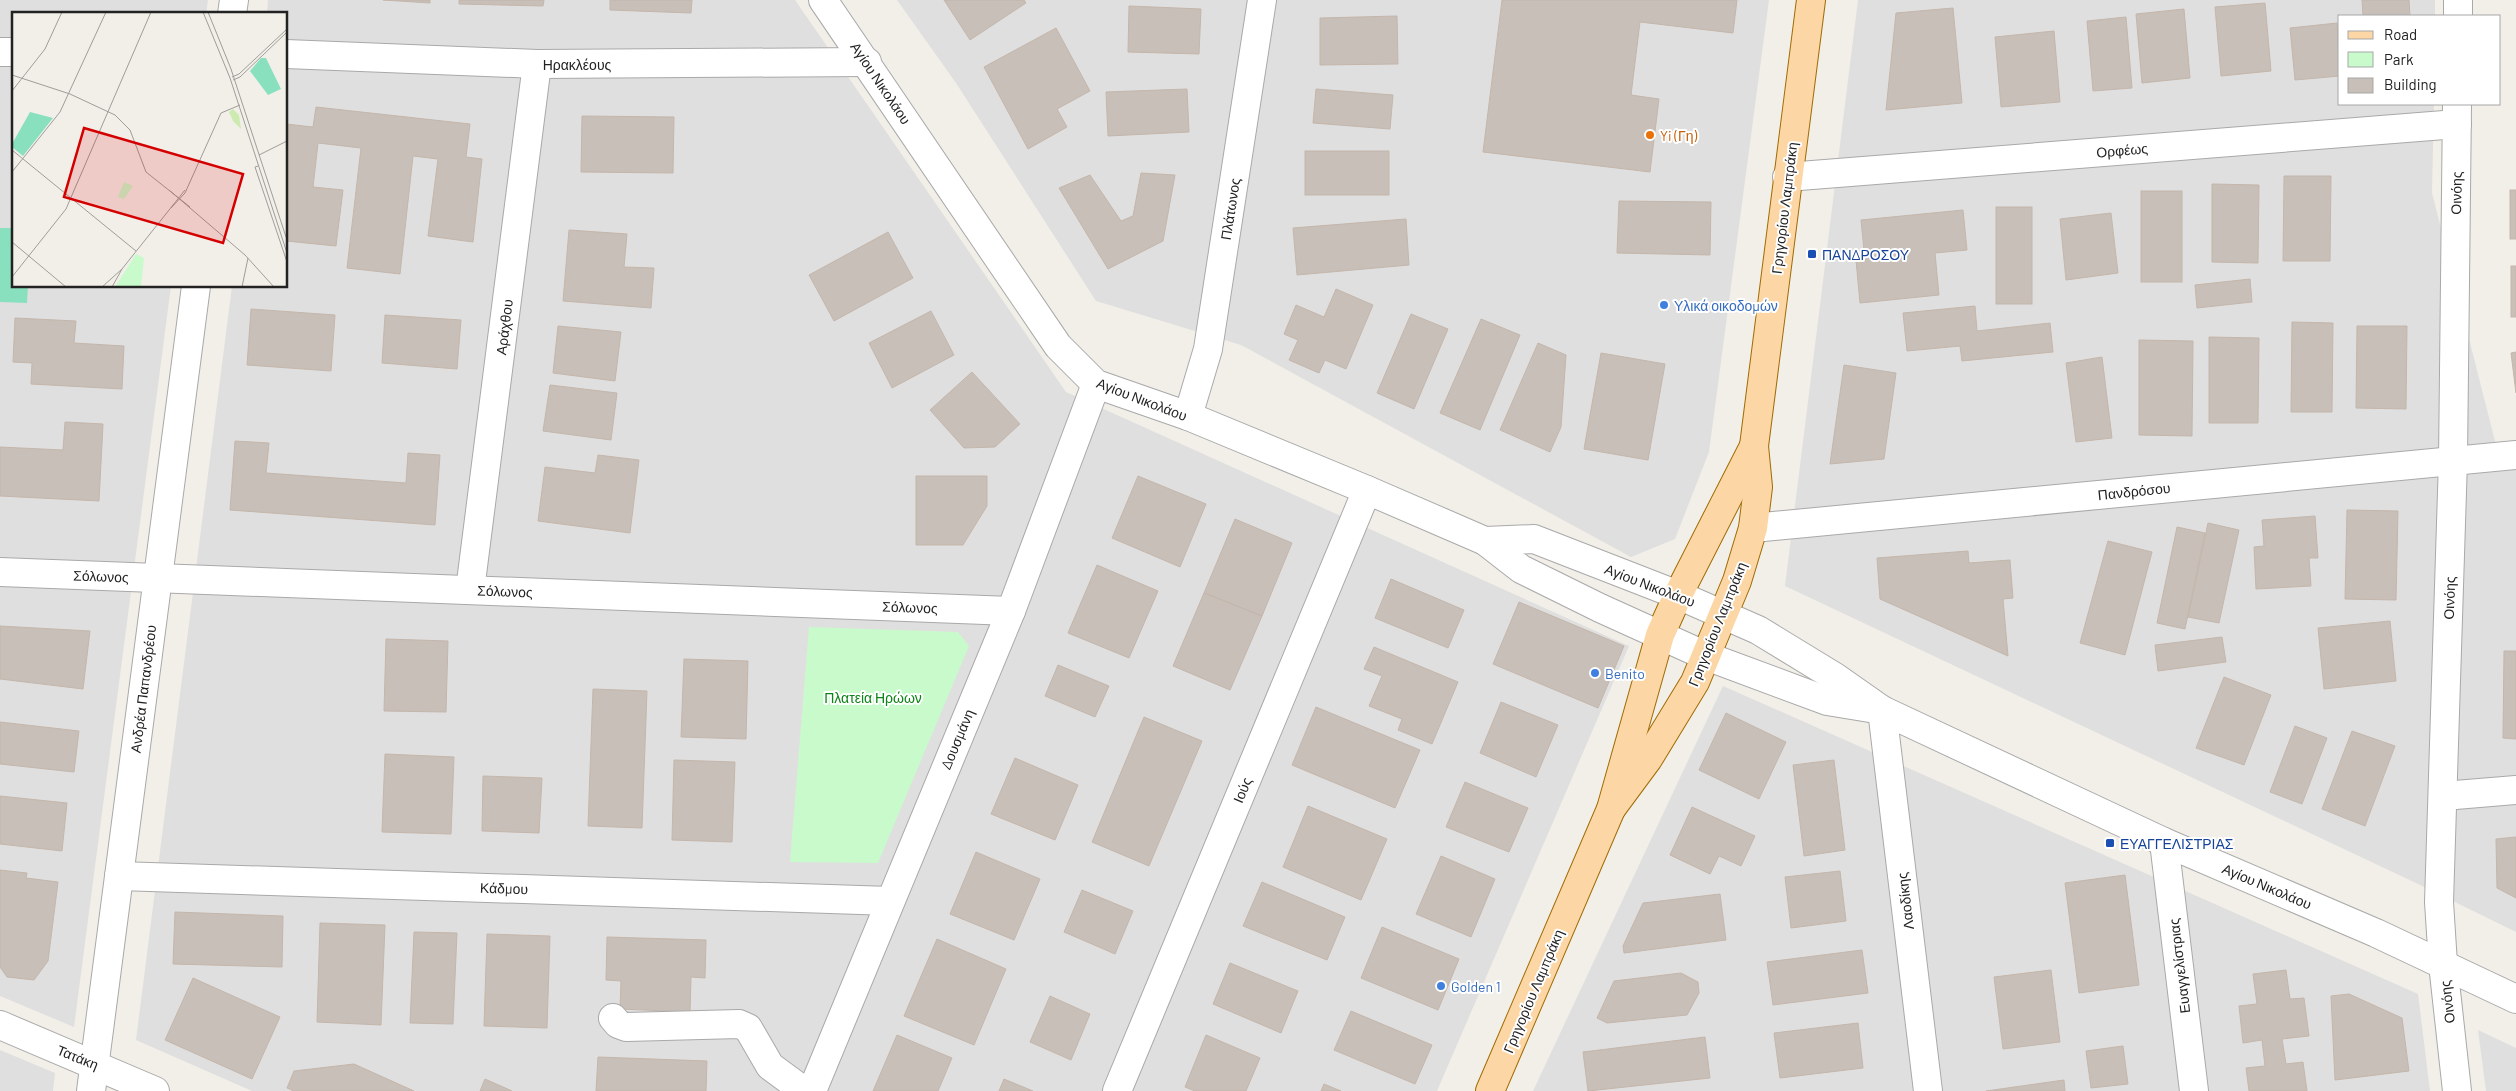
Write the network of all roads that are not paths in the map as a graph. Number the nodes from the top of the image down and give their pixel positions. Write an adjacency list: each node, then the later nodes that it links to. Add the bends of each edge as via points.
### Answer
1 (823, 0): 7 (street, Αγίου Νικολάου)
2 (1262, 0): 13 (street, Πλάτωνος, via 1208,349)
3 (1811, 0): 10 (main road, Γρηγορίου Λαμπράκη)
4 (2458, 0): 5 (street)
5 (2458, 15)
6 (288, 54): 8 (street, Ηρακλέους)
7 (868, 62): 8 (street, Ηρακλέους); 12 (street, Αγίου Νικολάου, via 1058,346)
8 (537, 64): 22 (street, Αράχθου)
9 (2457, 114): 10 (street, Ορφέως); 16 (street, Οινόης)
10 (1788, 177): 14 (main road, Γρηγορίου Λαμπράκη)
11 (196, 288): 21 (street, Ανδρέα Παπανδρέου)
12 (1096, 384): 13 (street, Αγίου Νικολάου); 24 (street, Δουσμάνη)
13 (1188, 416): 17 (street, Αγίου Νικολάου)
14 (1754, 446): 18 (main road, Γρηγορίου Λαμπράκη, via 1758,487); 23 (main road, Γρηγορίου Λαμπράκη)
15 (2516, 455): 16 (street, Πανδρόσου)
16 (2453, 460): 18 (street, Πανδρόσου); 30 (street, Οινόης)
17 (1367, 490): 19 (street, Αγίου Νικολάου); 44 (street, Ιούς)
18 (1753, 528): 25 (main road, Γρηγορίου Λαμπράκη, via 1737,581)
19 (1484, 541): 23 (street, Αγίου Νικολάου, via 1534,539); 26 (street, Αγίου Νικολάου, via 1521,569)
20 (0, 572): 21 (street, Σόλωνος)
21 (158, 578): 22 (street, Σόλωνος); 33 (street, Ανδρέα Παπανδρέου)
22 (470, 590): 24 (street, Σόλωνος)
23 (1678, 595): 25 (street, Αγίου Νικολάου); 26 (main road, Γρηγορίου Λαμπράκη)
24 (1011, 611): 34 (street, Δουσμάνη)
25 (1722, 614): 27 (main road, Γρηγορίου Λαμπράκη); 28 (street, Αγίου Νικολάου, via 1775,640)
26 (1660, 635): 27 (street, Αγίου Νικολάου); 31 (main road, Γρηγορίου Λαμπράκη)
27 (1706, 656): 28 (street, Αγίου Νικολάου, via 1827,701); 31 (main road, Γρηγορίου Λαμπράκη, via 1695,682 1648,759)
28 (1882, 710): 32 (street, Αγίου Νικολάου); 46 (street, Λαοδίκης)
29 (2516, 790): 30 (street)
30 (2443, 796): 35 (street, Οινόης, via 2439,902)
31 (1611, 809): 45 (main road, Γρηγορίου Λαμπράκη)
32 (2164, 842): 35 (street, Αγίου Νικολάου); 47 (street, Ευαγγελίστριας)
33 (119, 876): 34 (street, Κάδμου); 39 (street, Ανδρέα Παπανδρέου)
34 (890, 901): 43 (street, Δουσμάνη)
35 (2443, 964): 36 (street, Αγίου Νικολάου); 48 (street, Οινόης)
36 (2516, 999)
37 (613, 1018): 42 (street, via 626,1027 739,1024 748,1028 770,1066)
38 (0, 1025): 39 (street, Τατάκη)
39 (94, 1064): 40 (street, Ανδρέα Παπανδρέου); 41 (street, Τατάκη)
40 (91, 1091)
41 (155, 1091)
42 (804, 1091)
43 (812, 1091)
44 (1117, 1091)
45 (1490, 1091)
46 (1928, 1091)
47 (2194, 1091)
48 (2458, 1091)

